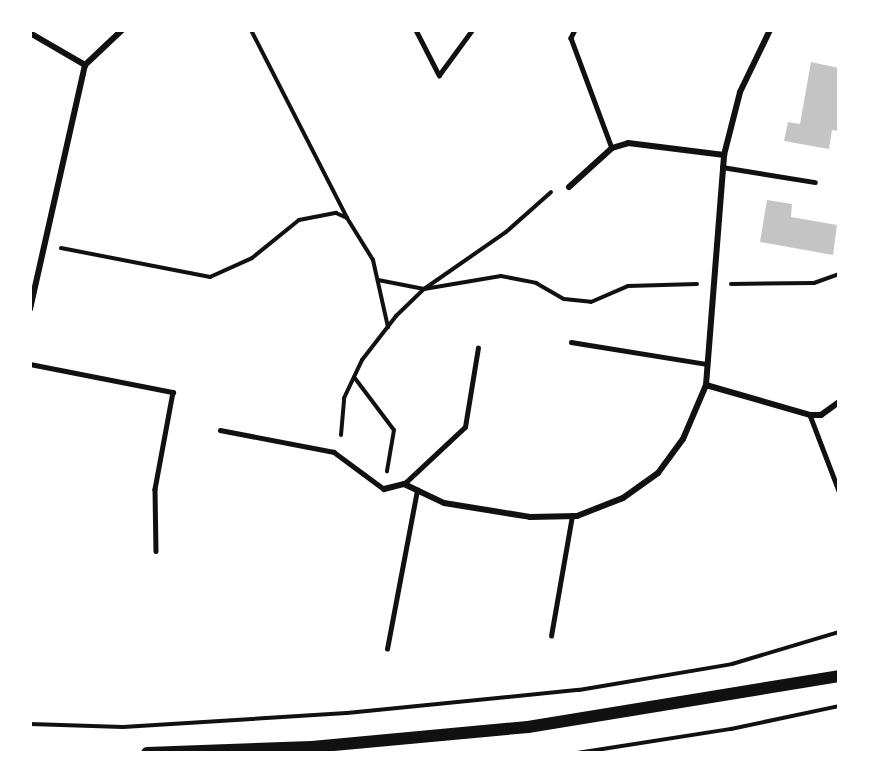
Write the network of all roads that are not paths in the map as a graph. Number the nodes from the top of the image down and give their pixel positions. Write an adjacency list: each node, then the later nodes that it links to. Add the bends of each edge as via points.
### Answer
1 (122, 30): 7 (street)
2 (416, 30): 3 (lane, via 439,75)
3 (472, 30)
4 (575, 30): 8 (lane, via 571,38)
5 (770, 30): 9 (street, via 740,92)
6 (30, 33): 7 (street)
7 (85, 65): 13 (street)
8 (612, 148): 9 (street, via 643,142); 12 (street)
9 (724, 155): 10 (street)
10 (722, 167): 11 (lane); 17 (street)
11 (815, 182)
12 (569, 187)
13 (30, 309)
14 (571, 342): 17 (lane)
15 (478, 348): 22 (lane, via 465,427)
16 (30, 364): 27 (lane, via 173,392 154,489)
17 (707, 364): 18 (street)
18 (705, 386): 20 (street); 26 (street, via 683,439 658,473 623,498)
19 (839, 402): 20 (street, via 821,415)
20 (810, 415): 25 (lane)
21 (220, 430): 23 (lane, via 334,452)
22 (404, 484): 23 (street); 24 (street)
23 (384, 489)
24 (417, 490): 26 (street, via 444,503 530,517); 29 (lane)
25 (839, 490)
26 (572, 516): 28 (lane)
27 (156, 551)
28 (551, 636)
29 (387, 650)
30 (839, 676): 31 (main road, via 528,727 312,747)
31 (147, 753)

